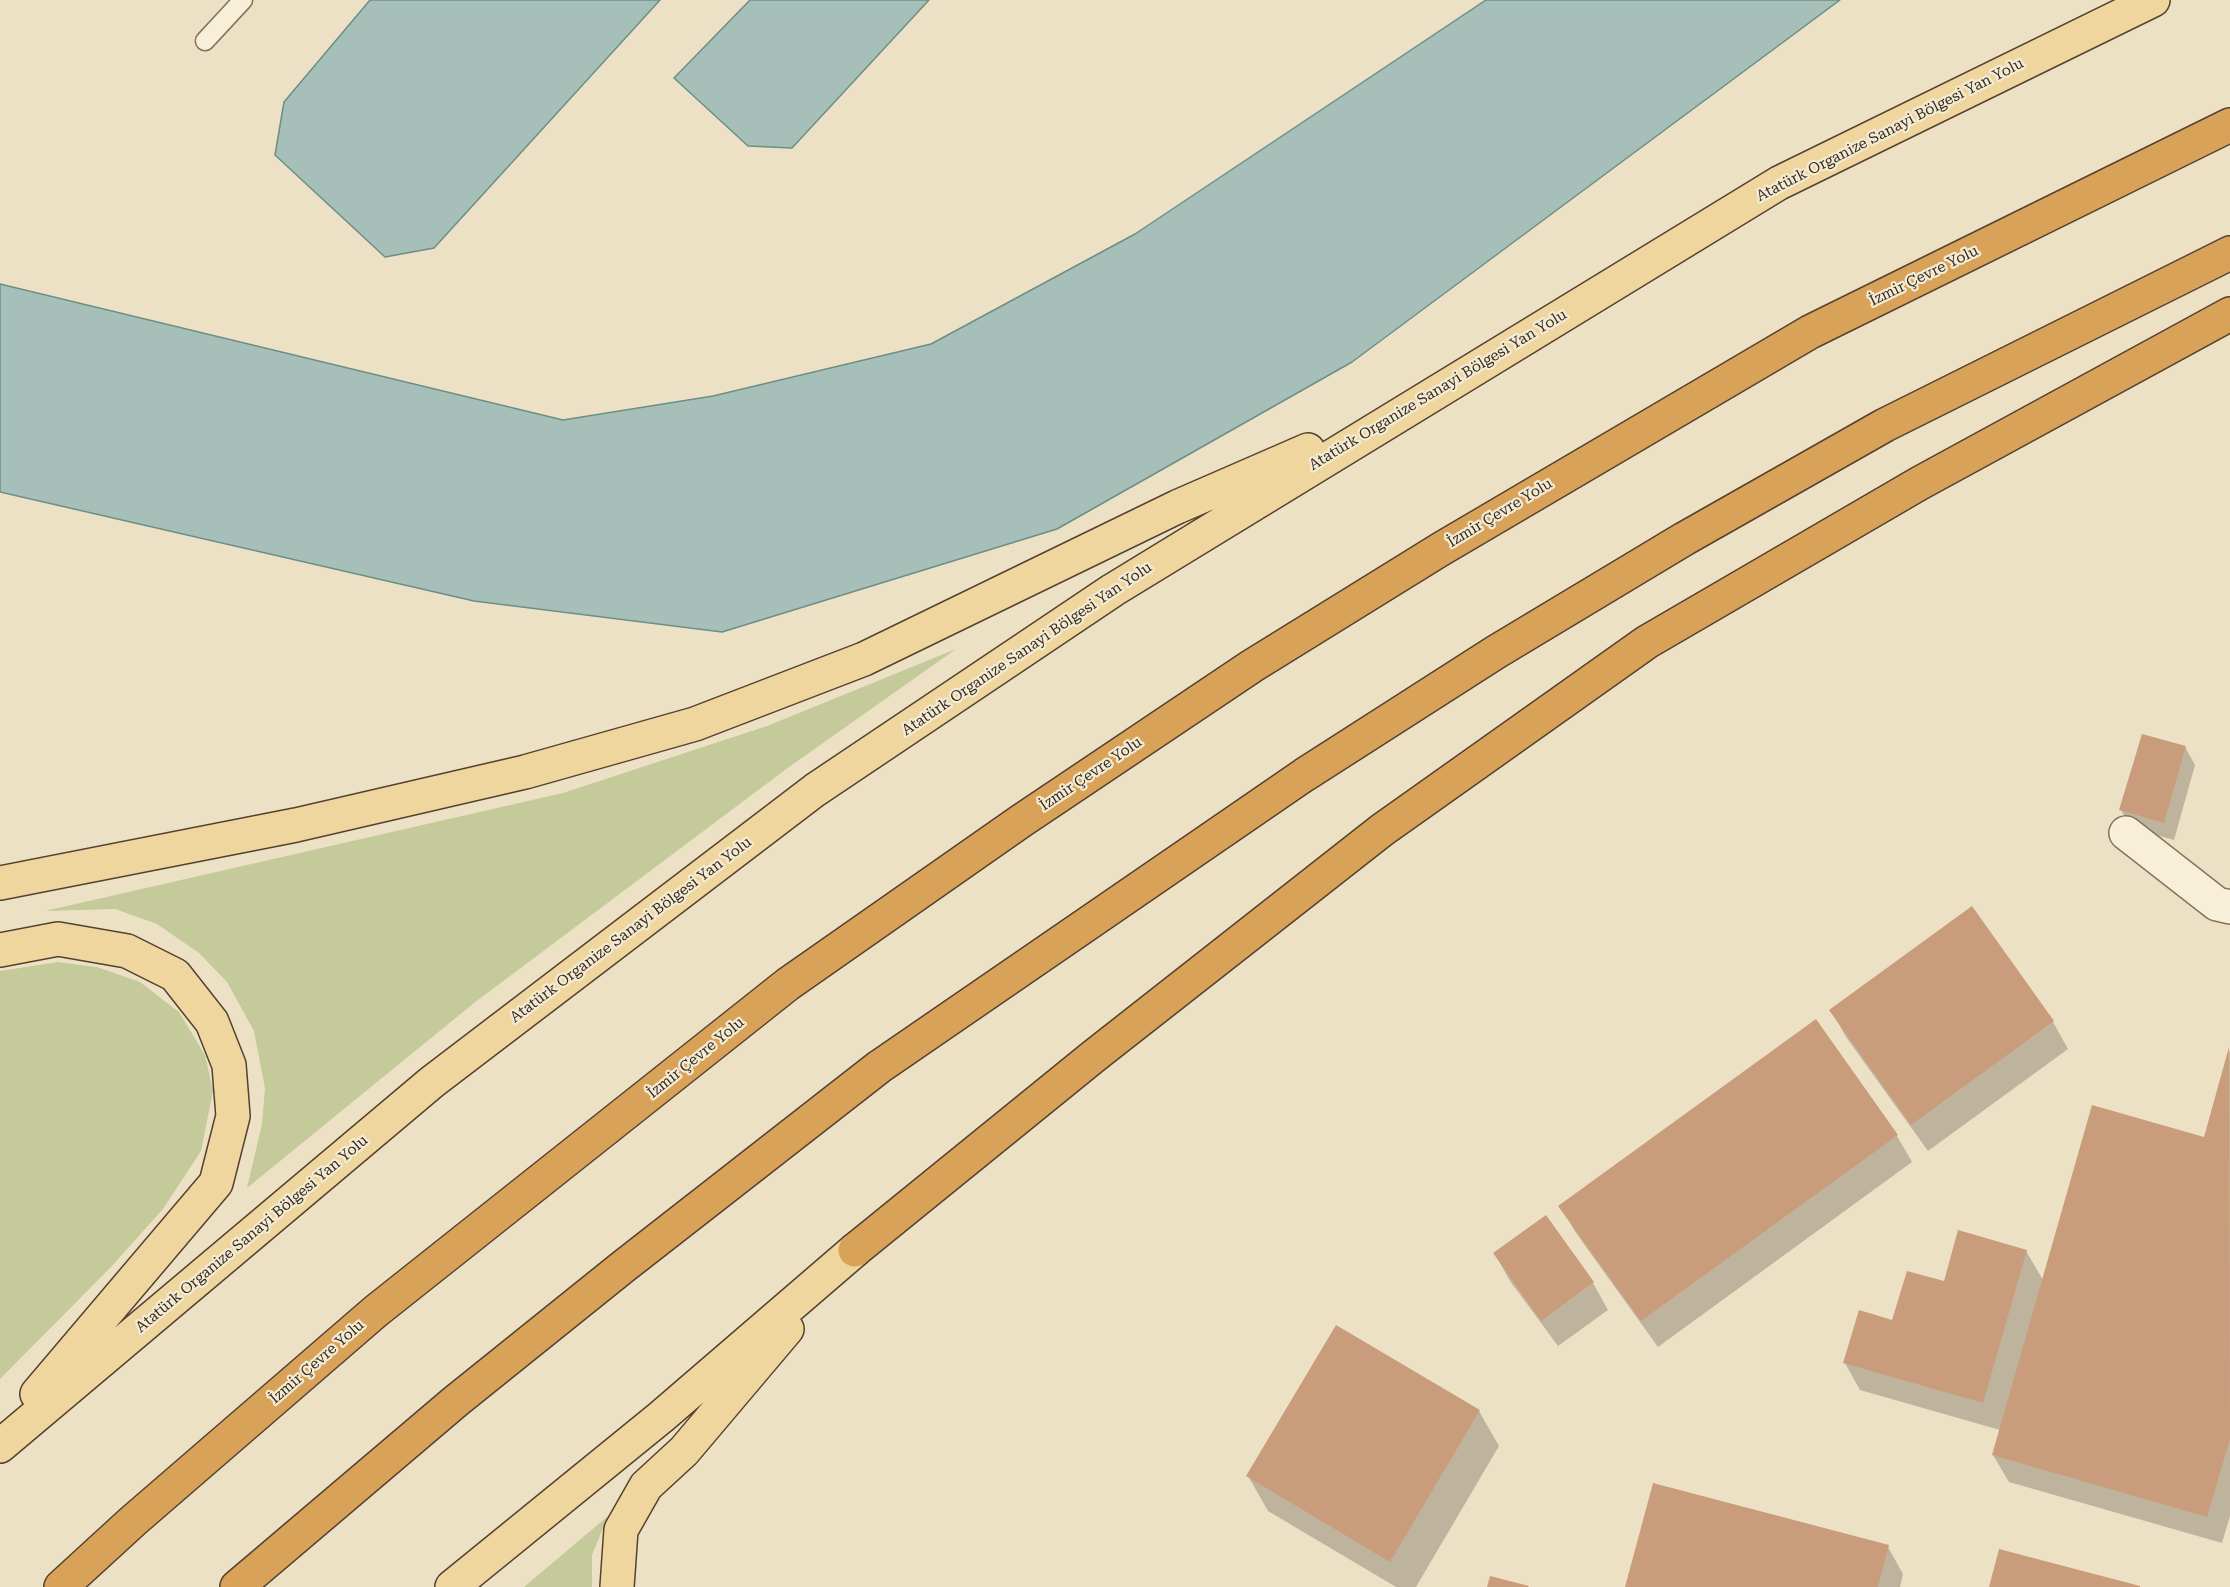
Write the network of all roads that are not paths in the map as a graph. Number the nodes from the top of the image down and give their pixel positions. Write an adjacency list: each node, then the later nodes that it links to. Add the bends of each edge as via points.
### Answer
1 (243, 0): 3 (lane)
2 (2153, 0): 7 (main road, Atatürk Organize Sanayi Bölgesi Yan Yolu, via 1779,183)
3 (205, 41)
4 (2230, 125): 15 (highway, İzmir Çevre Yolu, via 1810,332 1441,549 1242,672 789,984 376,1311)
5 (2230, 253): 16 (highway, via 1884,425 1496,652 1304,775 879,1067 456,1401)
6 (2230, 314): 12 (highway, via 1920,483 1647,642 1382,830)
7 (1417, 403): 9 (main road, via 1177,507 864,659 694,724 525,772 319,820); 14 (main road, Atatürk Organize Sanayi Bölgesi Yan Yolu, via 1113,590 815,790 432,1082)
8 (2126, 833): 10 (street, via 2217,904)
9 (0, 883)
10 (2230, 908)
11 (0, 950): 13 (main road, via 58,939 127,951 175,975 212,1022 229,1065 233,1116 216,1183)
12 (855, 1250): 17 (main road, via 660,1417); 18 (main road, via 684,1451 646,1486 621,1530)
13 (0, 1439)
14 (0, 1446)
15 (61, 1587)
16 (237, 1587)
17 (452, 1587)
18 (617, 1587)

